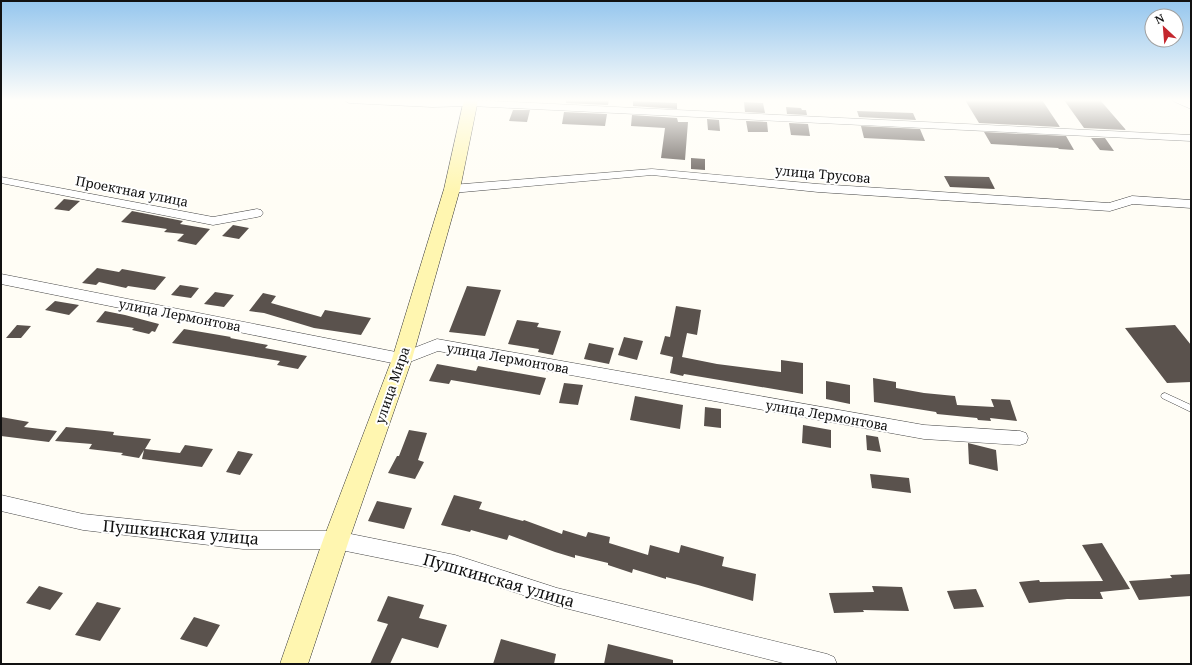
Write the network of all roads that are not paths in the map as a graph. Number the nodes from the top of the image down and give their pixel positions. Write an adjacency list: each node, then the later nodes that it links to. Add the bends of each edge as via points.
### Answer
1 (465, 131): 5 (street, улица Мира)
2 (1055, 131): 3 (street)
3 (1191, 138)
4 (1, 180): 7 (street, Проектная улица, via 213,221)
5 (452, 189): 6 (street, улица Трусова, via 652,172 818,188 1110,207 1132,200); 9 (street, улица Мира)
6 (1191, 204)
7 (257, 214)
8 (1, 279): 9 (street, улица Лермонтова)
9 (402, 359): 12 (street, улица Лермонтова, via 437,345 924,432); 14 (street, улица Мира)
10 (1165, 396): 11 (lane)
11 (1191, 409)
12 (1020, 438)
13 (1, 503): 14 (street, Пушкинская улица, via 83,522 243,540)
14 (336, 540): 15 (street, улица Мира); 16 (street, Пушкинская улица, via 455,564 557,597)
15 (294, 664)
16 (827, 664)

